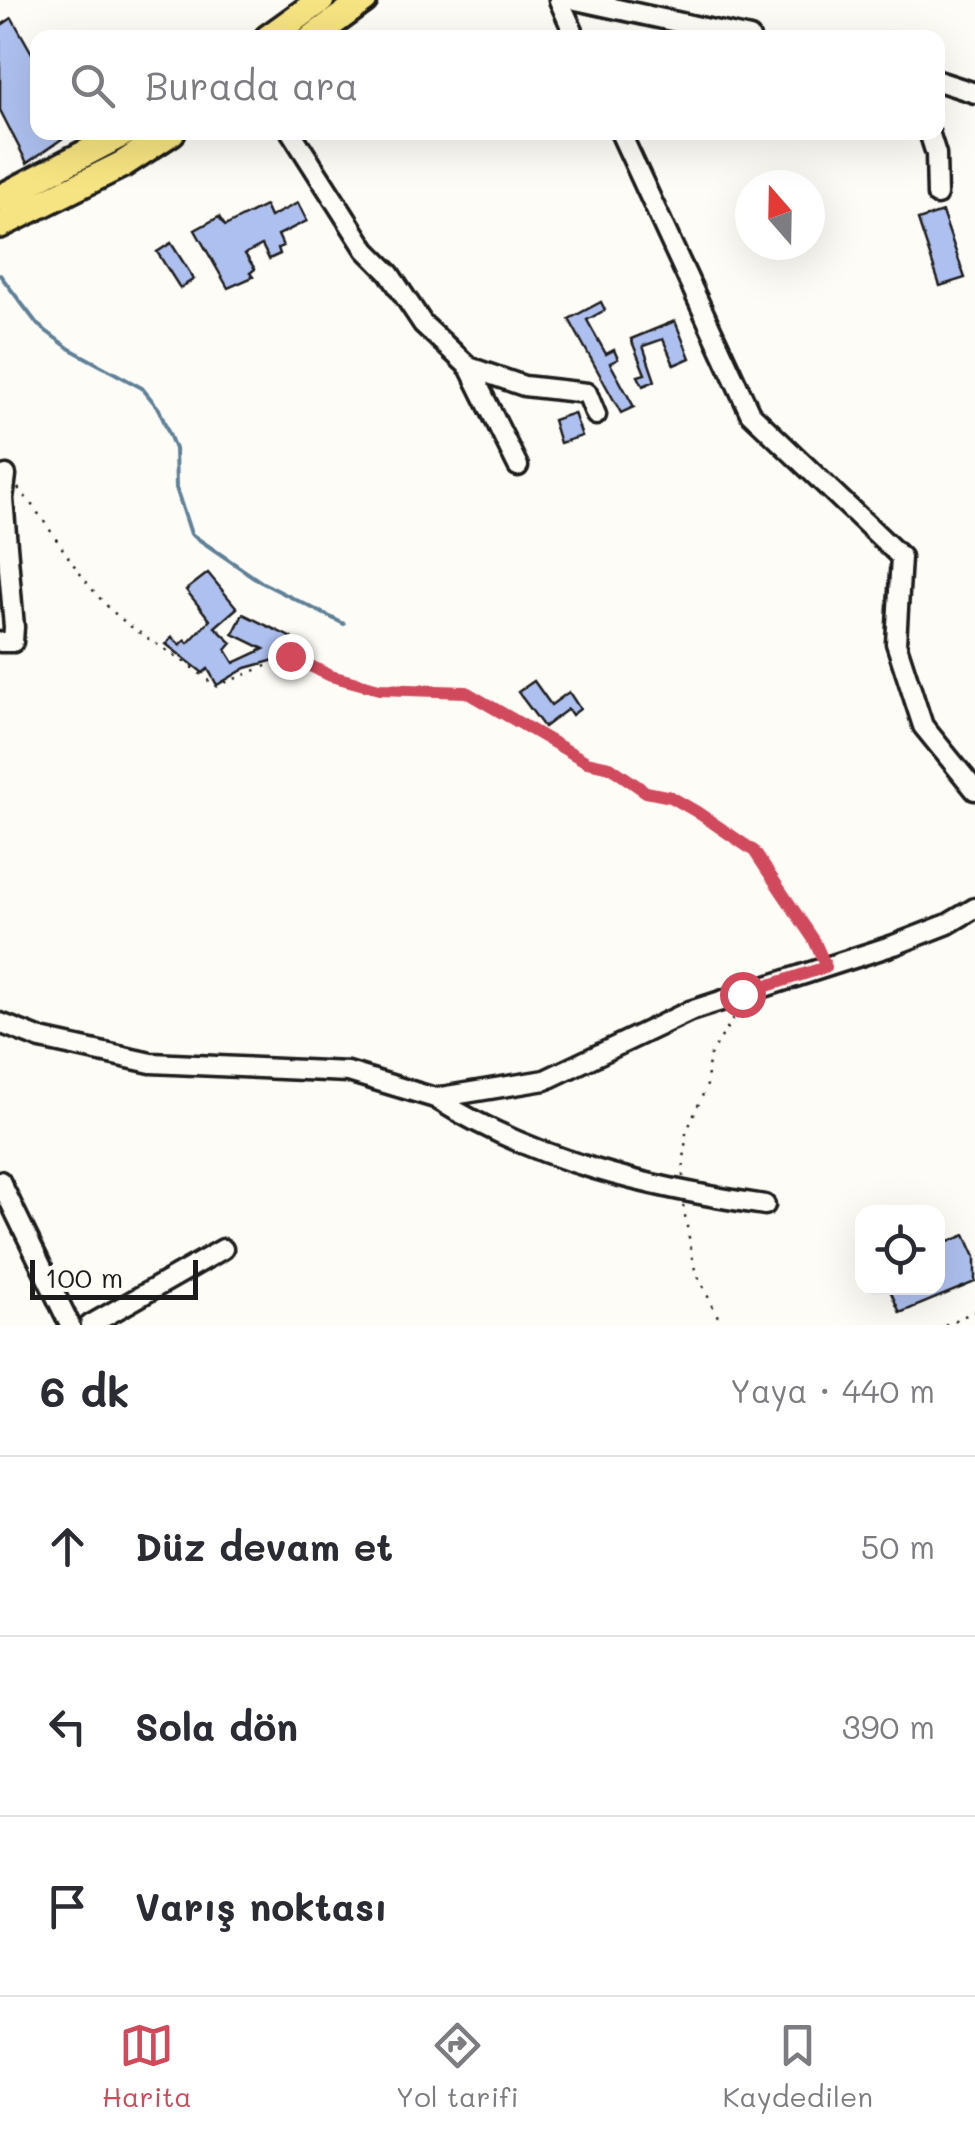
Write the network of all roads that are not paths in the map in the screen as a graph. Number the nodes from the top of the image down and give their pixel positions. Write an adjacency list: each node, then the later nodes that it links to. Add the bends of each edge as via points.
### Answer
1 (321, 0): 5 (highway)
2 (364, 0): 6 (highway)
3 (559, 0): 7 (street)
4 (575, 0): 8 (street); 9 (street)
5 (279, 30)
6 (323, 30)
7 (572, 30)
8 (699, 30)
9 (713, 30)
10 (945, 83): 11 (street)
11 (975, 92)
12 (111, 140): 18 (highway)
13 (160, 140): 19 (highway)
14 (296, 140): 20 (street, via 366,250 423,324)
15 (624, 140): 25 (street, via 750,414 901,558 896,643 923,726)
16 (932, 140): 17 (street)
17 (937, 195)
18 (0, 198)
19 (0, 225)
20 (469, 367): 21 (street, via 524,386 587,393); 22 (street)
21 (596, 415)
22 (518, 466)
23 (6, 475): 24 (street, via 14,627 13,642)
24 (0, 642)
25 (975, 790)
26 (975, 908): 28 (street, via 948,924 690,1010 545,1080)
27 (0, 1023): 28 (street, via 122,1058 348,1072)
28 (435, 1098): 30 (street, via 482,1128 604,1172)
29 (0, 1181): 32 (street)
30 (764, 1204)
31 (223, 1248): 33 (street)
32 (70, 1325)
33 (90, 1325)

